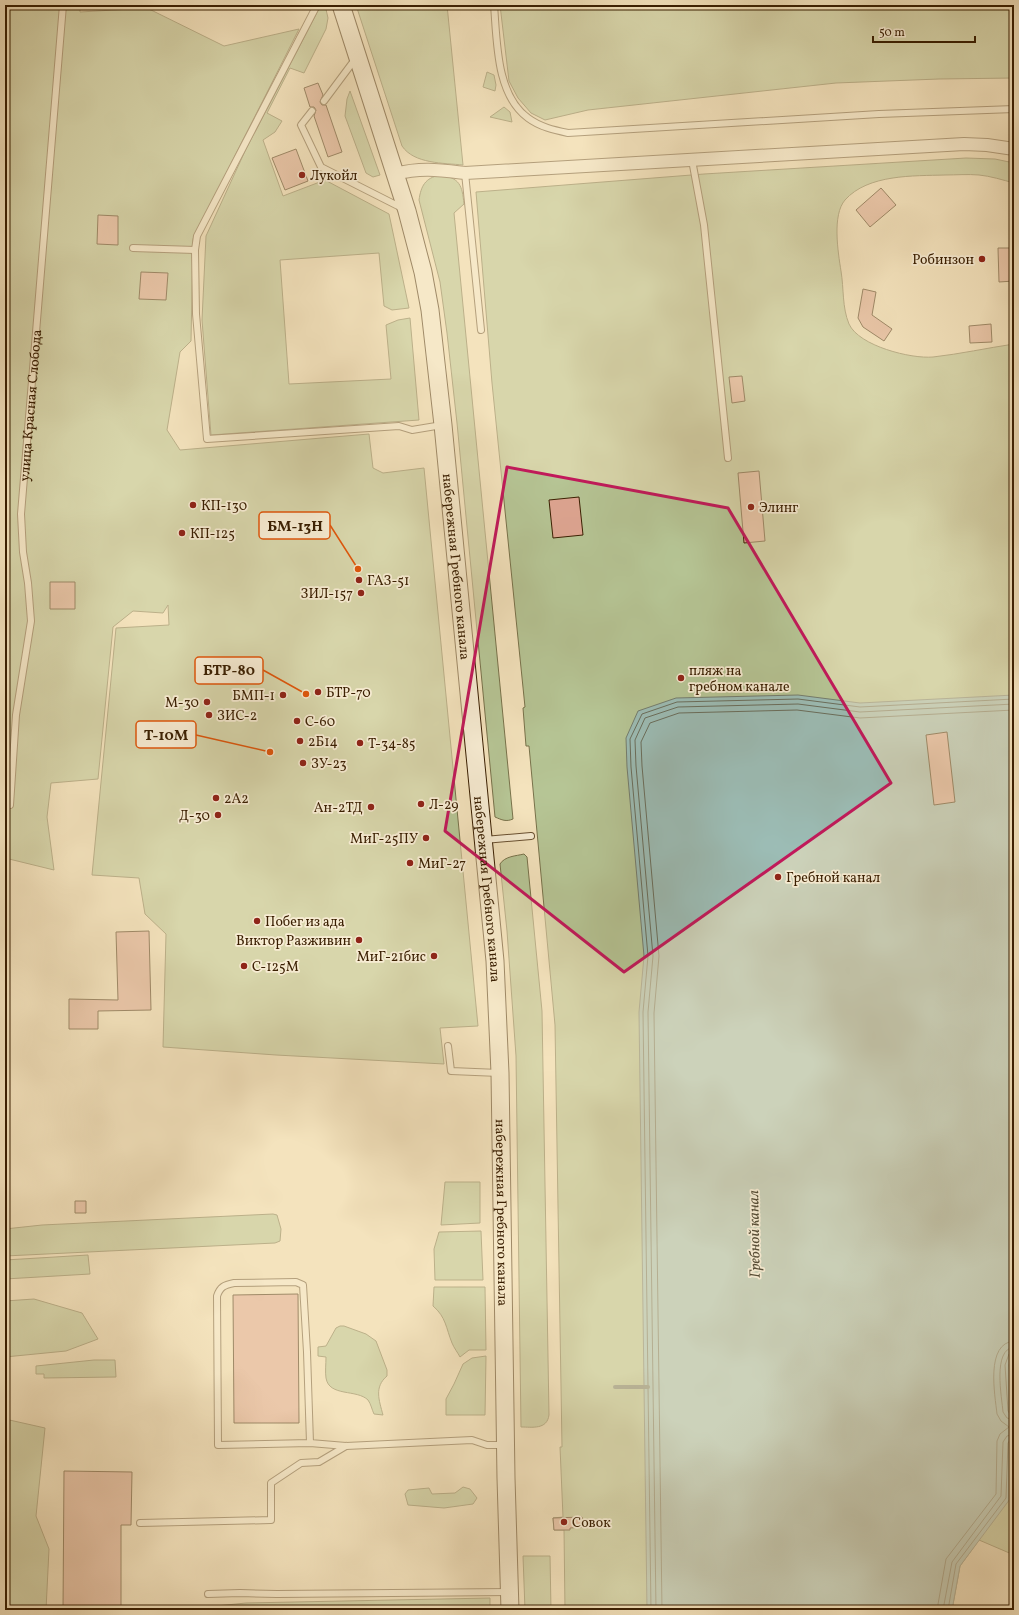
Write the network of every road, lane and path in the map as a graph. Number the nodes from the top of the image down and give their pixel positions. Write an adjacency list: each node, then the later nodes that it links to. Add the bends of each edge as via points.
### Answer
1 (63, 5): 19 (lane, улица Красная Слобода, via 22,514 23,552 31,621 16,715)
2 (317, 5): 15 (lane, via 197,236)
3 (341, 5): 5 (street)
4 (494, 5): 7 (lane, via 501,76 515,107 528,119 545,128 568,133 879,114)
5 (357, 56): 6 (lane); 12 (street)
6 (324, 100)
7 (1014, 109)
8 (312, 111): 13 (lane, via 301,125 321,167)
9 (1014, 149): 10 (street, via 964,144)
10 (692, 160): 11 (street); 18 (lane, via 704,225)
11 (465, 173): 12 (street, via 431,169); 16 (lane)
12 (395, 174): 13 (street, набережная Гребного канала)
13 (407, 211): 17 (street, набережная Гребного канала, via 430,310)
14 (133, 248): 15 (lane)
15 (195, 250): 17 (lane, via 196,314 207,439 399,426 412,430)
16 (481, 330)
17 (443, 425): 21 (street, набережная Гребного канала)
18 (728, 458)
19 (10, 805)
20 (531, 836): 21 (lane)
21 (484, 840): 23 (street, набережная Гребного канала, via 495,961)
22 (448, 1046): 23 (lane, via 451,1071)
23 (500, 1073): 25 (street, набережная Гребного канала)
24 (310, 1443): 24 (lane, via 218,1445 217,1296 225,1284 296,1282 303,1285); 26 (lane)
25 (506, 1445): 26 (lane, via 487,1445 472,1440); 28 (street, набережная Гребного канала)
26 (346, 1446): 27 (lane, via 319,1462 301,1463 271,1483 271,1520)
27 (140, 1523)
28 (510, 1592): 29 (lane); 30 (street, набережная Гребного канала)
29 (208, 1594)
30 (510, 1610)

